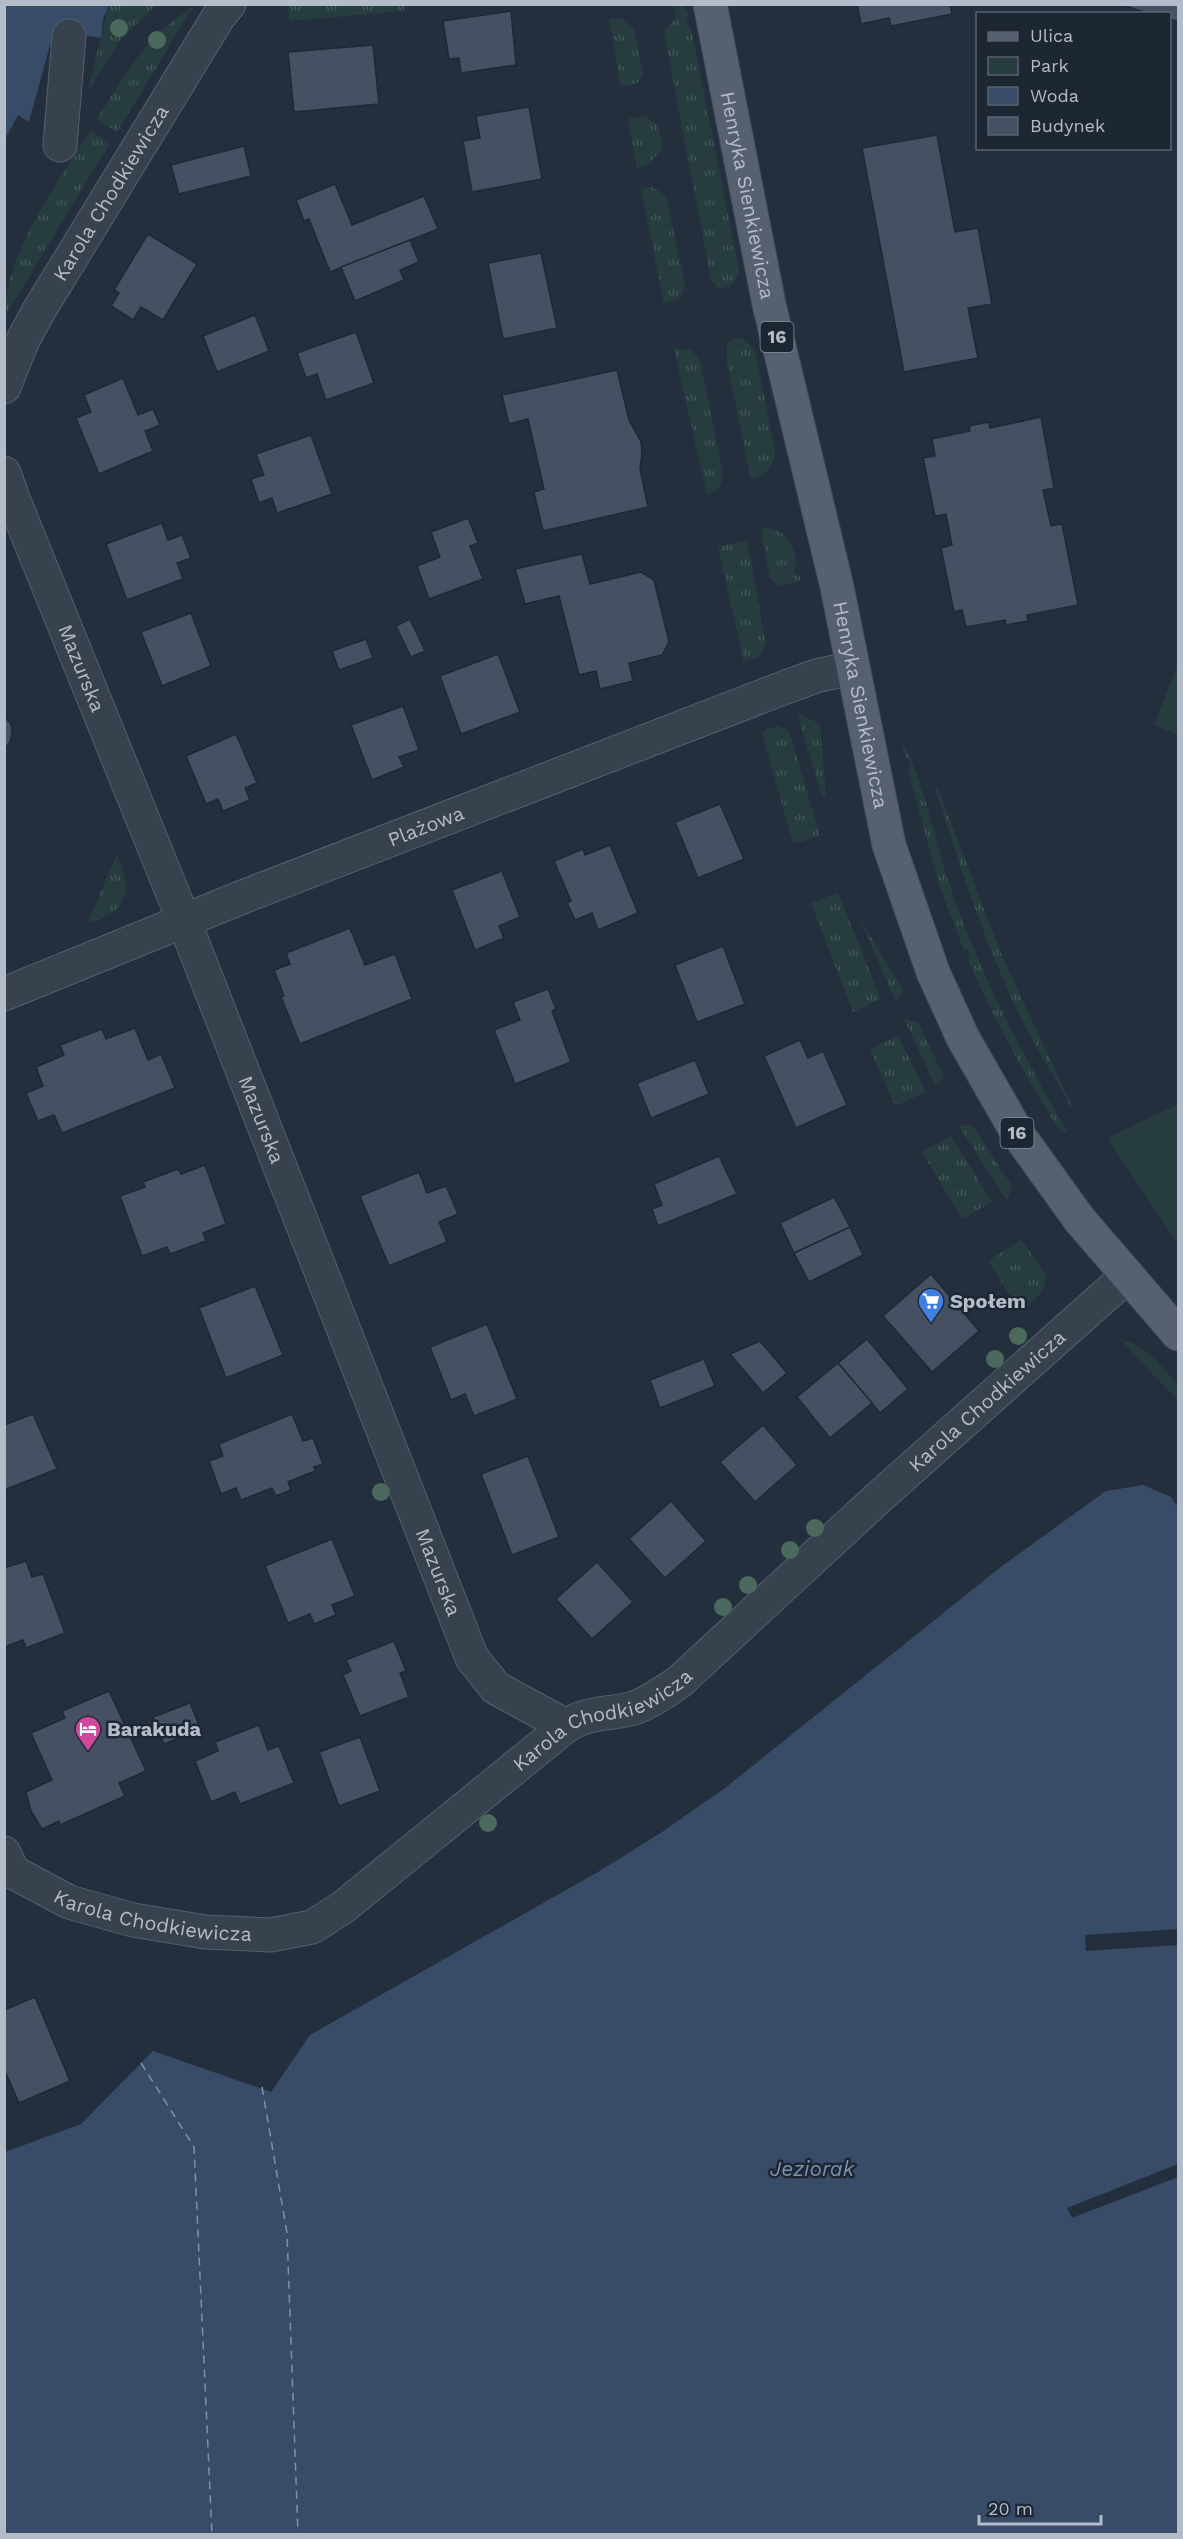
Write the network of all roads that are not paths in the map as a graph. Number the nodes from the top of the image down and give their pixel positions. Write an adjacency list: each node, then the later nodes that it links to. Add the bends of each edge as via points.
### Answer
1 (229, 4): 5 (street, Karola Chodkiewicza, via 38,312)
2 (710, 4): 7 (main road, Henryka Sienkiewicza / 16, via 770,304 837,587)
3 (69, 36): 4 (street)
4 (60, 145)
5 (4, 387)
6 (4, 472): 8 (street, Mazurska)
7 (852, 668): 8 (street, Plażowa, via 778,690); 10 (main road, Henryka Sienkiewicza / 16, via 889,844 933,972 963,1038 1018,1134 1078,1219)
8 (184, 921): 9 (street, Plażowa); 12 (street, Mazurska, via 472,1658 496,1688)
9 (4, 994)
10 (1127, 1276): 11 (main road, Henryka Sienkiewicza / 16); 12 (street, Karola Chodkiewicza, via 679,1682 632,1708 578,1718)
11 (1179, 1334)
12 (566, 1726): 13 (street, Karola Chodkiewicza, via 342,1908 312,1927 271,1935 205,1932 133,1920 69,1902 13,1872)
13 (4, 1852)

